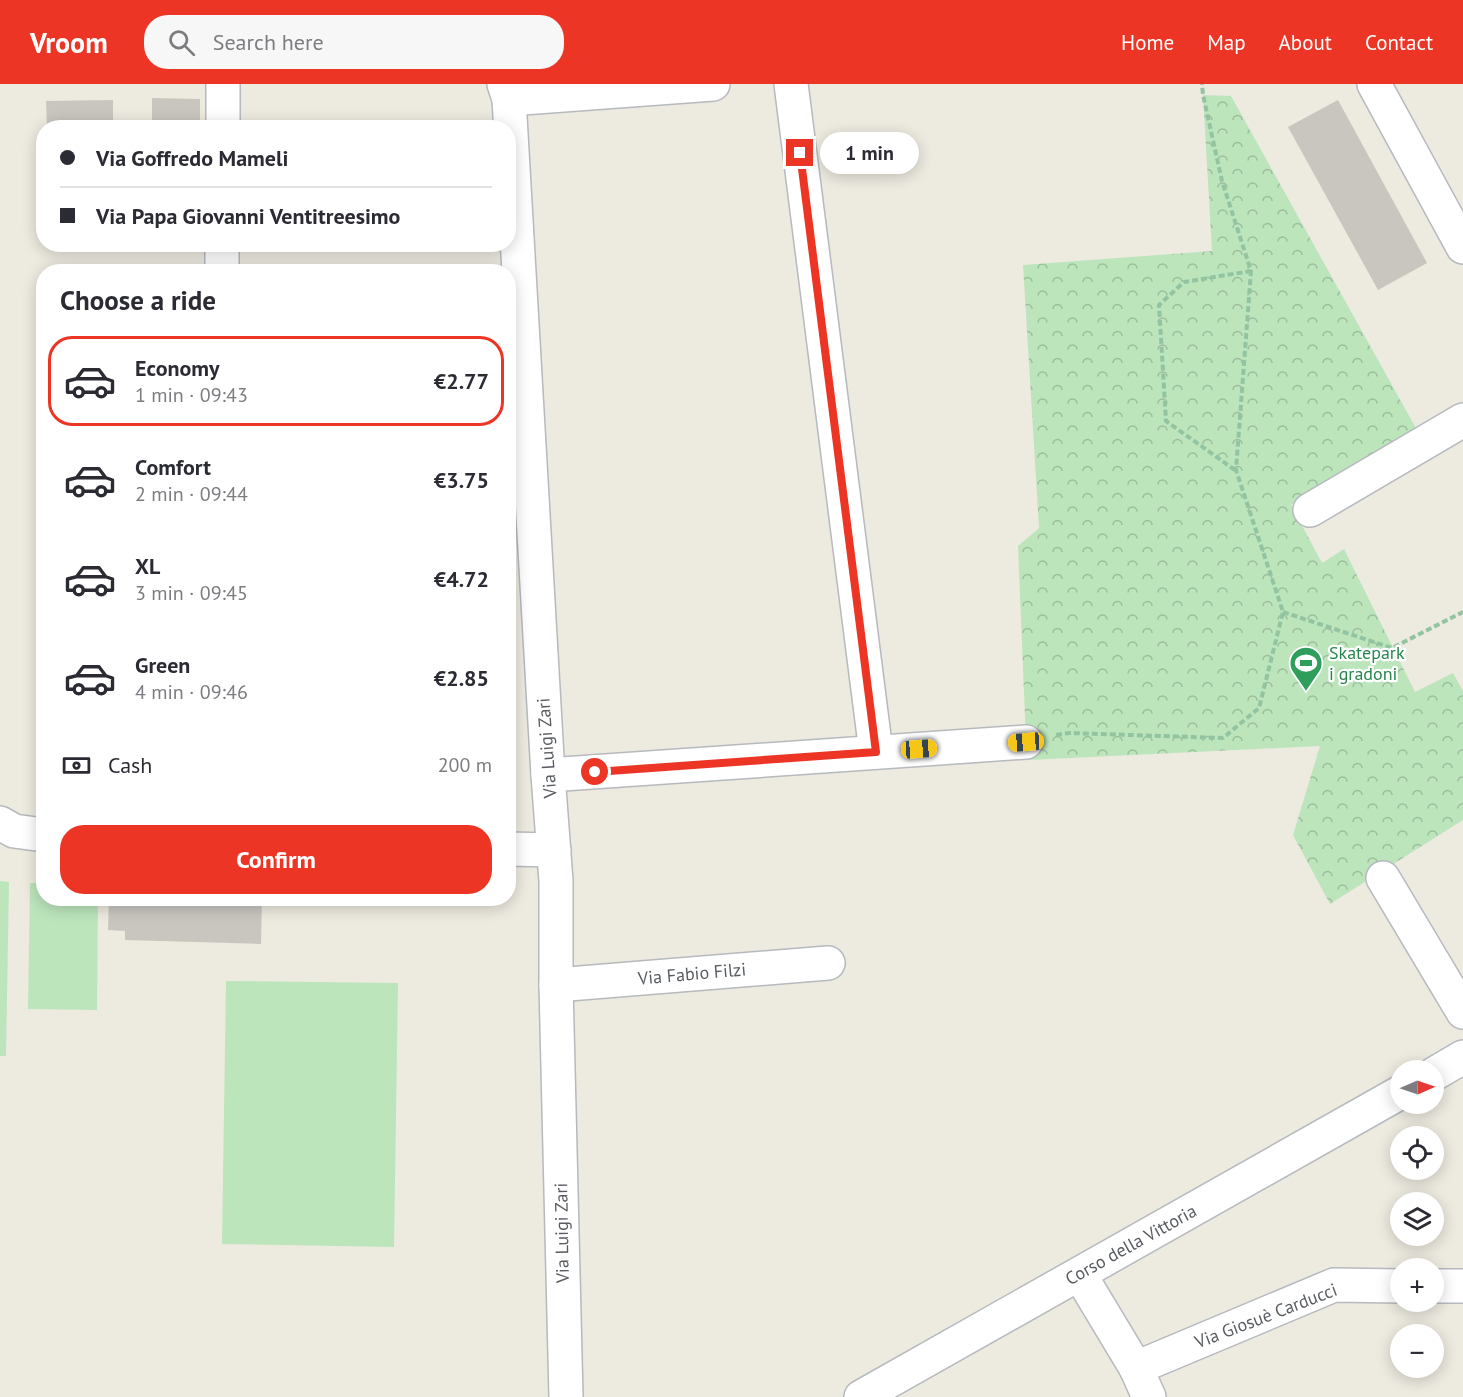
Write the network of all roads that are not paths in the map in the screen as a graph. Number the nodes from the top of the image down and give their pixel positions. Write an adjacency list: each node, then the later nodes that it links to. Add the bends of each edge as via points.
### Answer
1 (223, 84): 6 (street)
2 (713, 84): 5 (street)
3 (791, 84): 13 (street)
4 (1374, 84): 8 (street)
5 (506, 92): 7 (street, Via Luigi Zari)
6 (223, 120)
7 (508, 120)
8 (1463, 247)
9 (516, 252): 14 (street, Via Luigi Zari)
10 (1463, 420): 11 (street)
11 (1310, 510)
12 (1026, 742): 13 (street)
13 (876, 752): 14 (street)
14 (548, 775): 18 (street, Via Luigi Zari)
15 (0, 823): 16 (street, via 15,831)
16 (36, 834)
17 (516, 849): 18 (street)
18 (554, 850): 21 (street, Via Luigi Zari)
19 (1383, 878): 22 (street)
20 (828, 963): 21 (street, Via Fabio Filzi)
21 (556, 985): 31 (street, Via Luigi Zari)
22 (1463, 1012)
23 (1463, 1057): 24 (street)
24 (1444, 1068)
25 (1390, 1098): 26 (street, Corso della Vittoria)
26 (1080, 1275): 30 (street); 32 (street, Corso della Vittoria)
27 (1390, 1286): 30 (street, Via Giosuè Carducci, via 1334,1285)
28 (1444, 1286): 29 (street)
29 (1463, 1286)
30 (1142, 1383)
31 (566, 1397)
32 (861, 1397)

